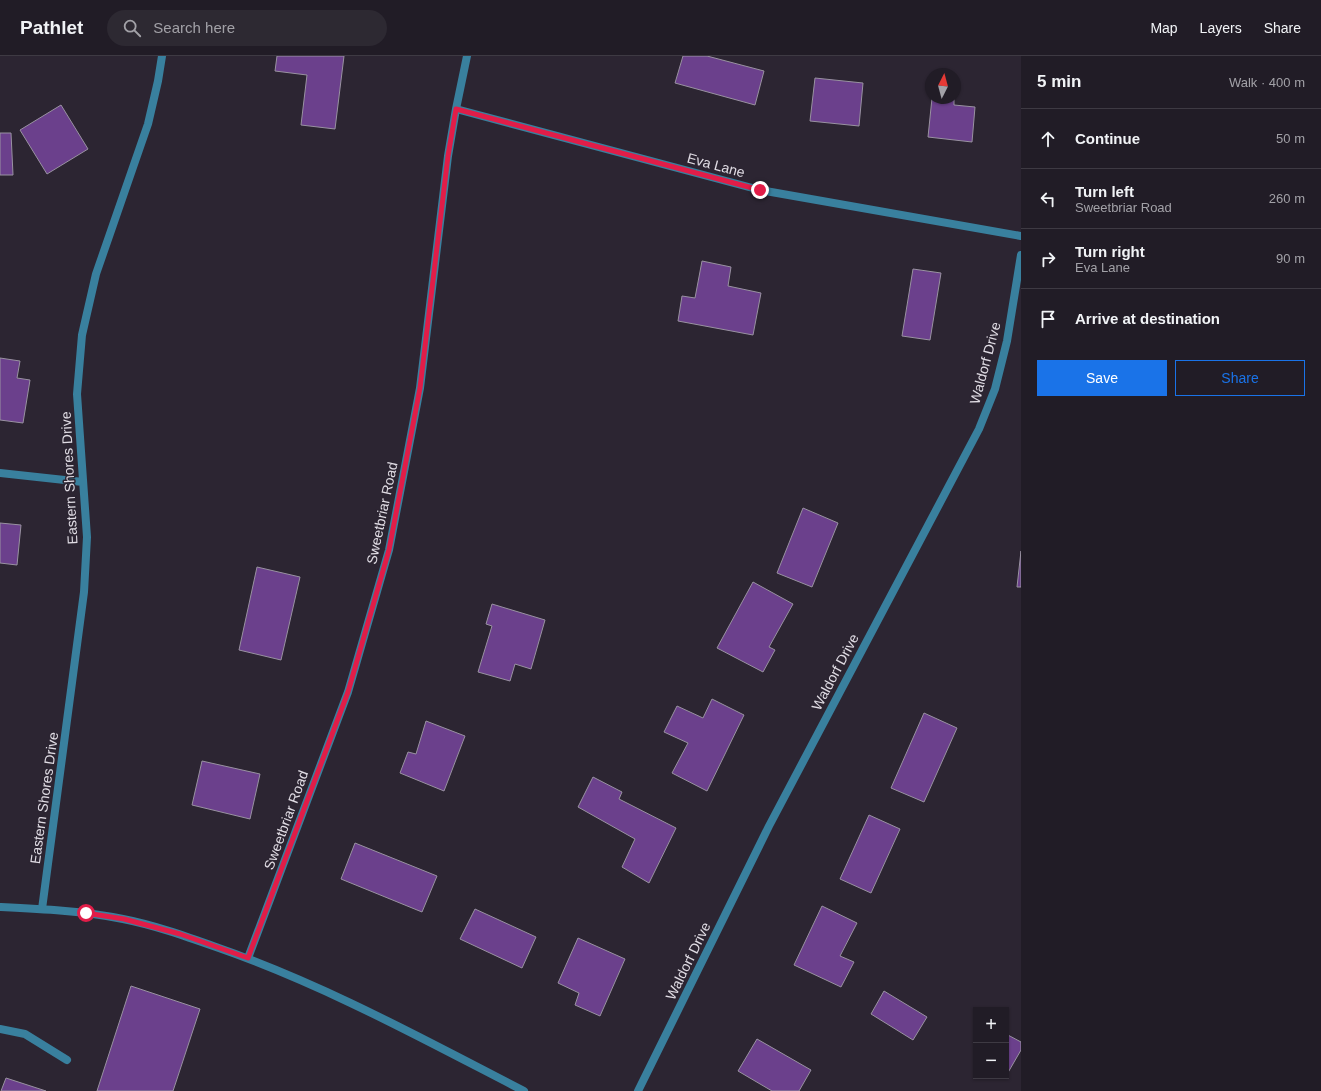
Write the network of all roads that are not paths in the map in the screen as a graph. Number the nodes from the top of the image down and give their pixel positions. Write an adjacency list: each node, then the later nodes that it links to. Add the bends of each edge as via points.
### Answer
1 (162, 56): 7 (street, Eastern Shores Drive, via 148,124 96,274 82,335 77,394)
2 (467, 56): 3 (street, Sweetbriar Road)
3 (456, 109): 4 (street, Eva Lane, via 760,190); 10 (street, Sweetbriar Road, via 420,388 389,550 348,692)
4 (1021, 236)
5 (1021, 255): 14 (street, Waldorf Drive, via 1007,341 995,389 979,429 769,826)
6 (0, 472): 7 (street)
7 (83, 482): 9 (street, Eastern Shores Drive, via 87,537 84,592)
8 (0, 907): 9 (street)
9 (42, 909): 10 (street, via 124,919 180,934)
10 (248, 958): 13 (street, via 375,1013)
11 (0, 1029): 12 (street, via 25,1034)
12 (67, 1060)
13 (524, 1091)
14 (638, 1091)

